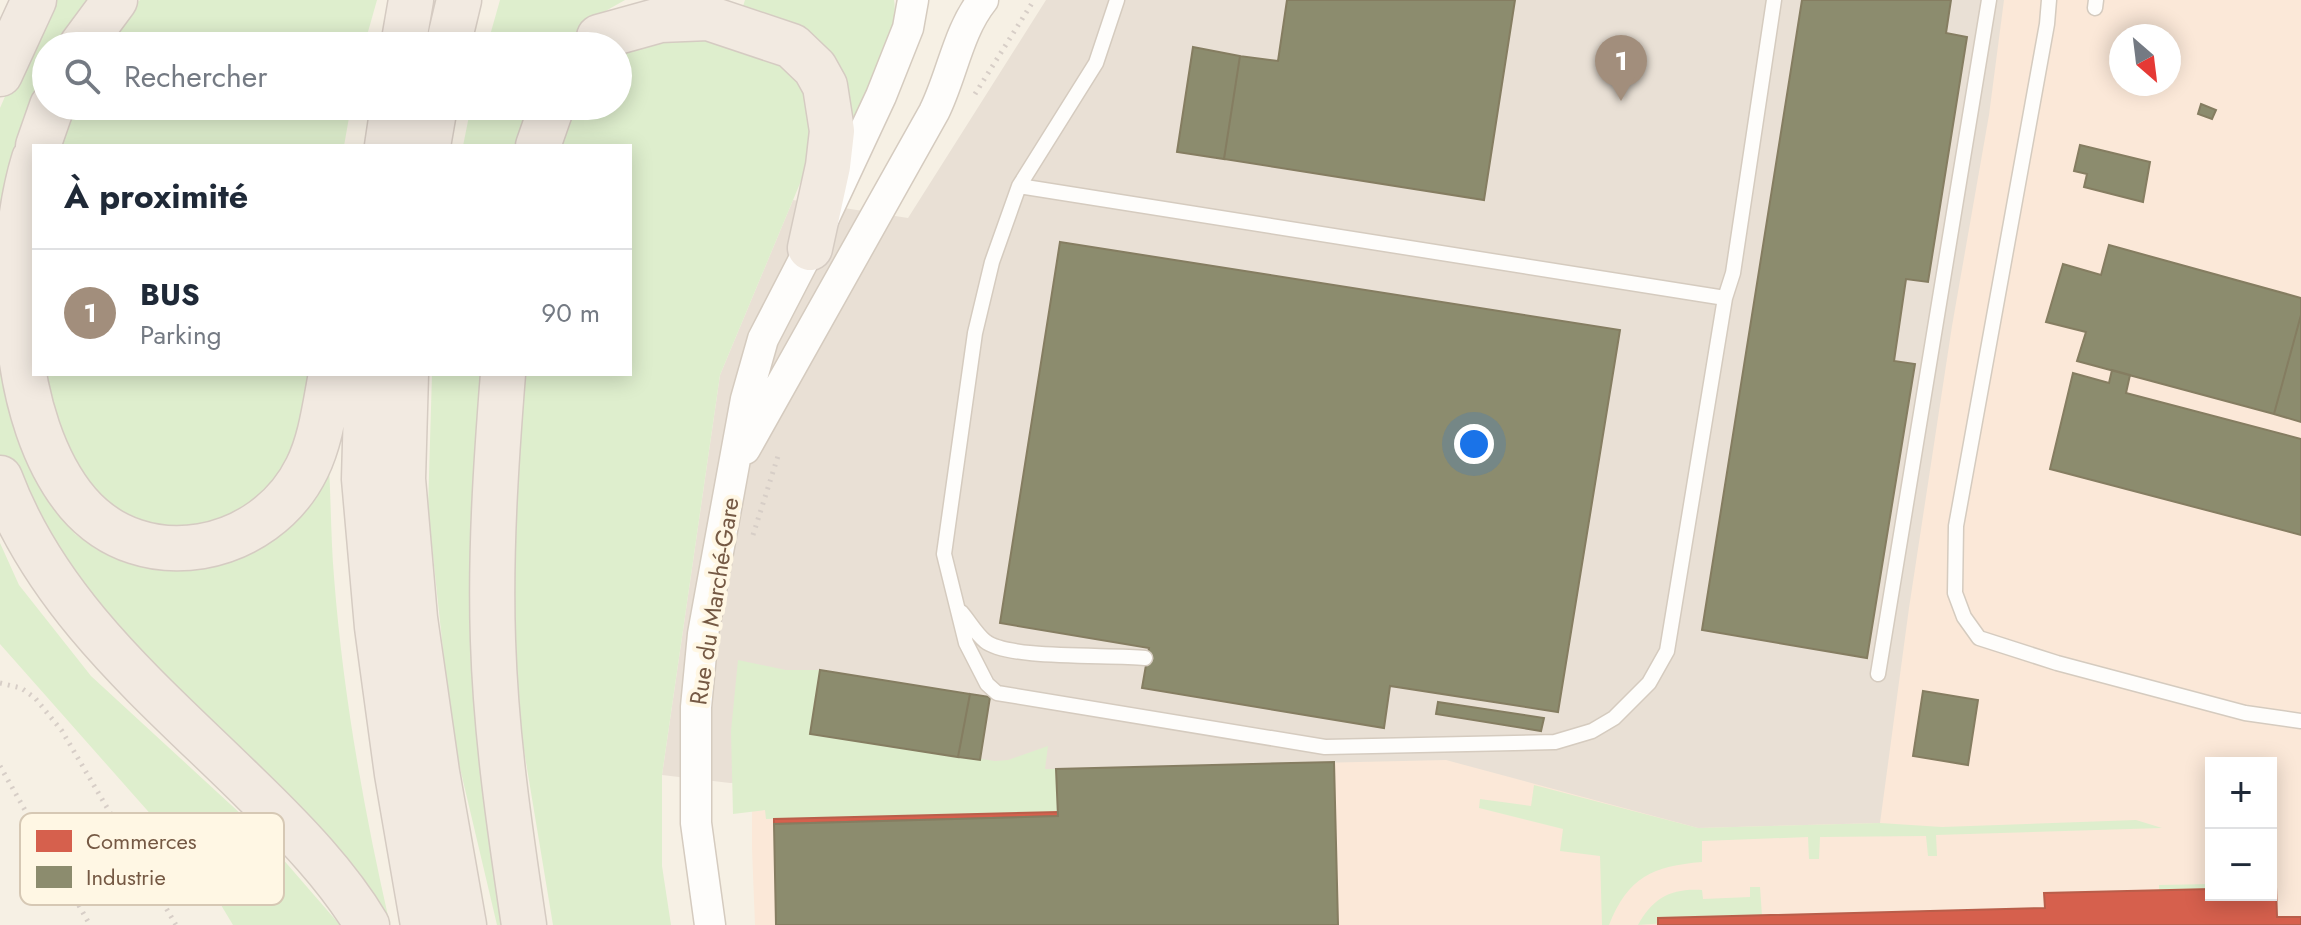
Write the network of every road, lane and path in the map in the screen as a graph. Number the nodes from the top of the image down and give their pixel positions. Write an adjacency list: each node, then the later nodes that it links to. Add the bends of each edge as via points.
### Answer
1 (34, 0): 16 (highway)
2 (115, 0): 12 (highway)
3 (411, 0): 13 (highway)
4 (675, 0): 14 (highway)
5 (913, 0): 28 (street, Rue du Marché-Gare, via 908,28 881,96)
6 (983, 0): 35 (street, via 934,112)
7 (1034, 0): 17 (path)
8 (1117, 0): 27 (lane, via 1096,63)
9 (1774, 0): 29 (lane)
10 (1989, 0): 40 (lane)
11 (2049, 0): 42 (lane, via 1956,526 1955,593 1979,638 2245,713)
12 (91, 32)
13 (405, 32)
14 (614, 32)
15 (625, 32): 28 (highway, via 660,20 708,18 792,46 815,68 825,86 832,131)
16 (0, 74)
17 (968, 106)
18 (47, 120): 22 (highway)
19 (391, 120): 23 (highway)
20 (433, 120): 24 (highway)
21 (547, 120): 25 (highway)
22 (39, 144)
23 (387, 144)
24 (428, 144)
25 (539, 144)
26 (32, 168): 30 (highway, via 17,285 27,391 64,482 94,519 117,534 167,549 194,549 250,530 273,513 308,467)
27 (1019, 186): 29 (lane); 38 (lane, via 984,290 945,534 946,572)
28 (810, 248): 35 (street, Rue du Marché-Gare, via 763,339)
29 (1725, 298): 38 (lane, via 1667,651 1633,700 1592,731 1555,742 1325,747 1003,695 987,684 966,643)
30 (331, 376)
31 (367, 376): 53 (highway, via 364,479 377,627)
32 (406, 376): 54 (highway, via 403,479 415,618)
33 (503, 376): 55 (highway, via 494,506 493,641 503,786)
34 (782, 445): 37 (path)
35 (735, 468): 56 (street, Rue du Marché-Gare, via 703,634 696,707 696,823)
36 (0, 478): 46 (highway, via 51,578 80,618)
37 (753, 536)
38 (959, 608): 39 (lane, via 984,641 999,647)
39 (1145, 658)
40 (1878, 674)
41 (0, 683): 45 (path, via 35,698 62,731)
42 (2301, 721)
43 (0, 766): 44 (path)
44 (27, 813)
45 (110, 813)
46 (273, 813)
47 (284, 823): 52 (highway, via 311,850)
48 (79, 905): 50 (path)
49 (164, 905): 51 (path)
50 (90, 925)
51 (176, 925)
52 (367, 925)
53 (423, 925)
54 (464, 925)
55 (524, 925)
56 (710, 925)

